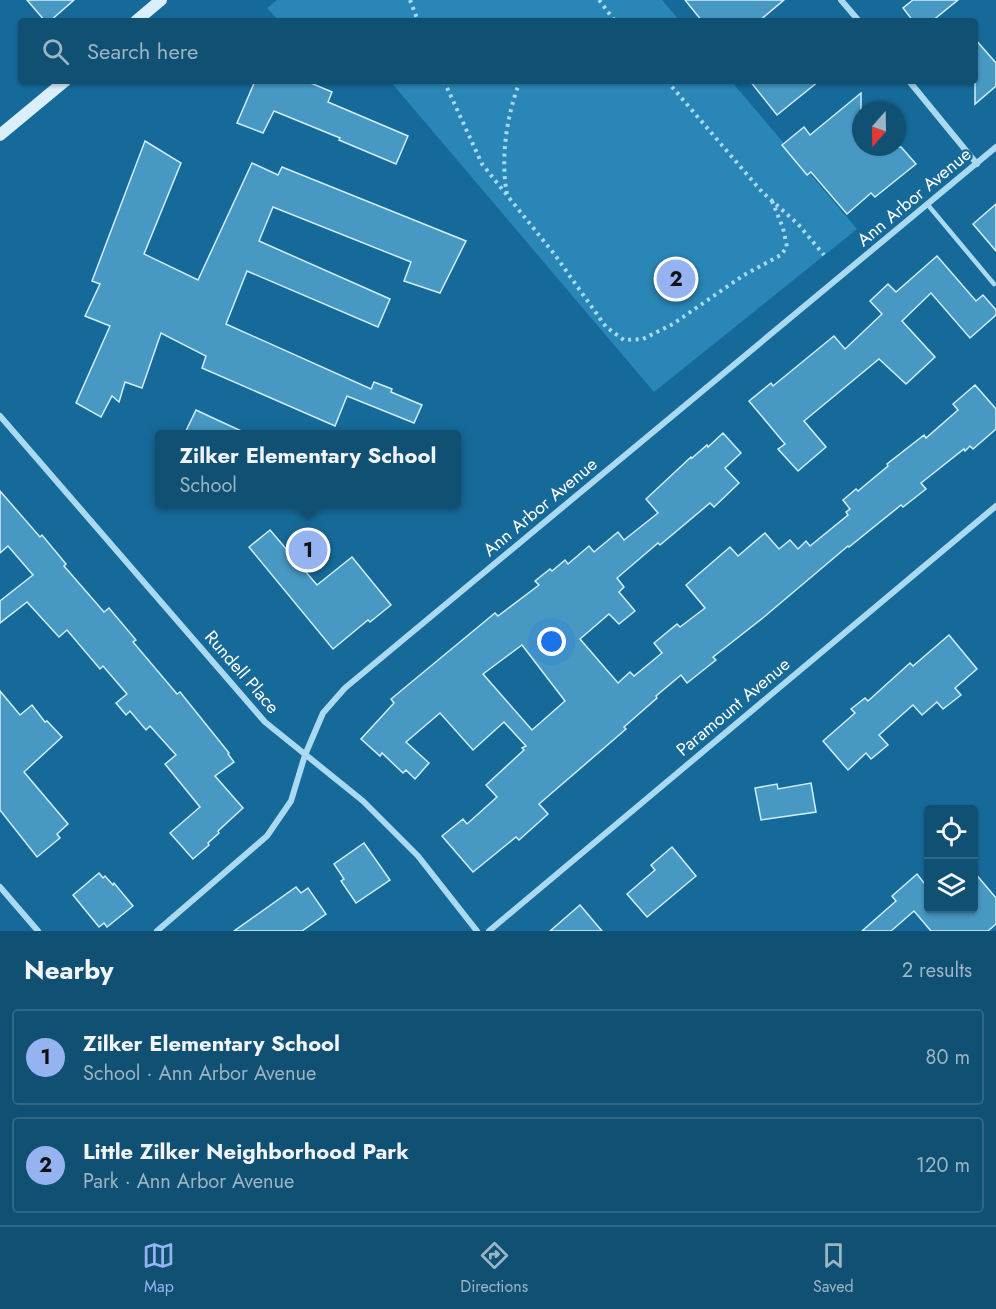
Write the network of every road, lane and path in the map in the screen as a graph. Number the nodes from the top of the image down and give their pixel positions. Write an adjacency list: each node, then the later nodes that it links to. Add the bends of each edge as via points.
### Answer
1 (161, 0): 5 (street)
2 (410, 0): 6 (path)
3 (599, 0): 7 (path)
4 (841, 0): 8 (street)
5 (140, 18)
6 (417, 18)
7 (613, 18)
8 (856, 18)
9 (61, 84): 14 (street)
10 (445, 84): 17 (path, via 482,164)
11 (519, 84): 17 (path, via 506,144 504,177)
12 (670, 84): 18 (path)
13 (911, 84): 16 (street)
14 (0, 135)
15 (996, 147): 16 (street, Ann Arbor Avenue)
16 (977, 164): 19 (street, Ann Arbor Avenue)
17 (508, 198): 18 (path, via 606,327 624,340 643,339 674,324 744,275 781,255 788,247)
18 (772, 201): 20 (path)
19 (928, 205): 21 (lane); 24 (street, Ann Arbor Avenue, via 345,688 323,713)
20 (824, 255)
21 (994, 284)
22 (0, 416): 24 (street, Rundell Place, via 265,722)
23 (996, 506): 29 (street, Paramount Avenue)
24 (305, 754): 27 (street, Ann Arbor Avenue, via 291,801 267,836); 28 (street, Rundell Place, via 363,801 418,856)
25 (0, 887): 26 (street)
26 (38, 931)
27 (157, 931)
28 (477, 931)
29 (489, 931)

